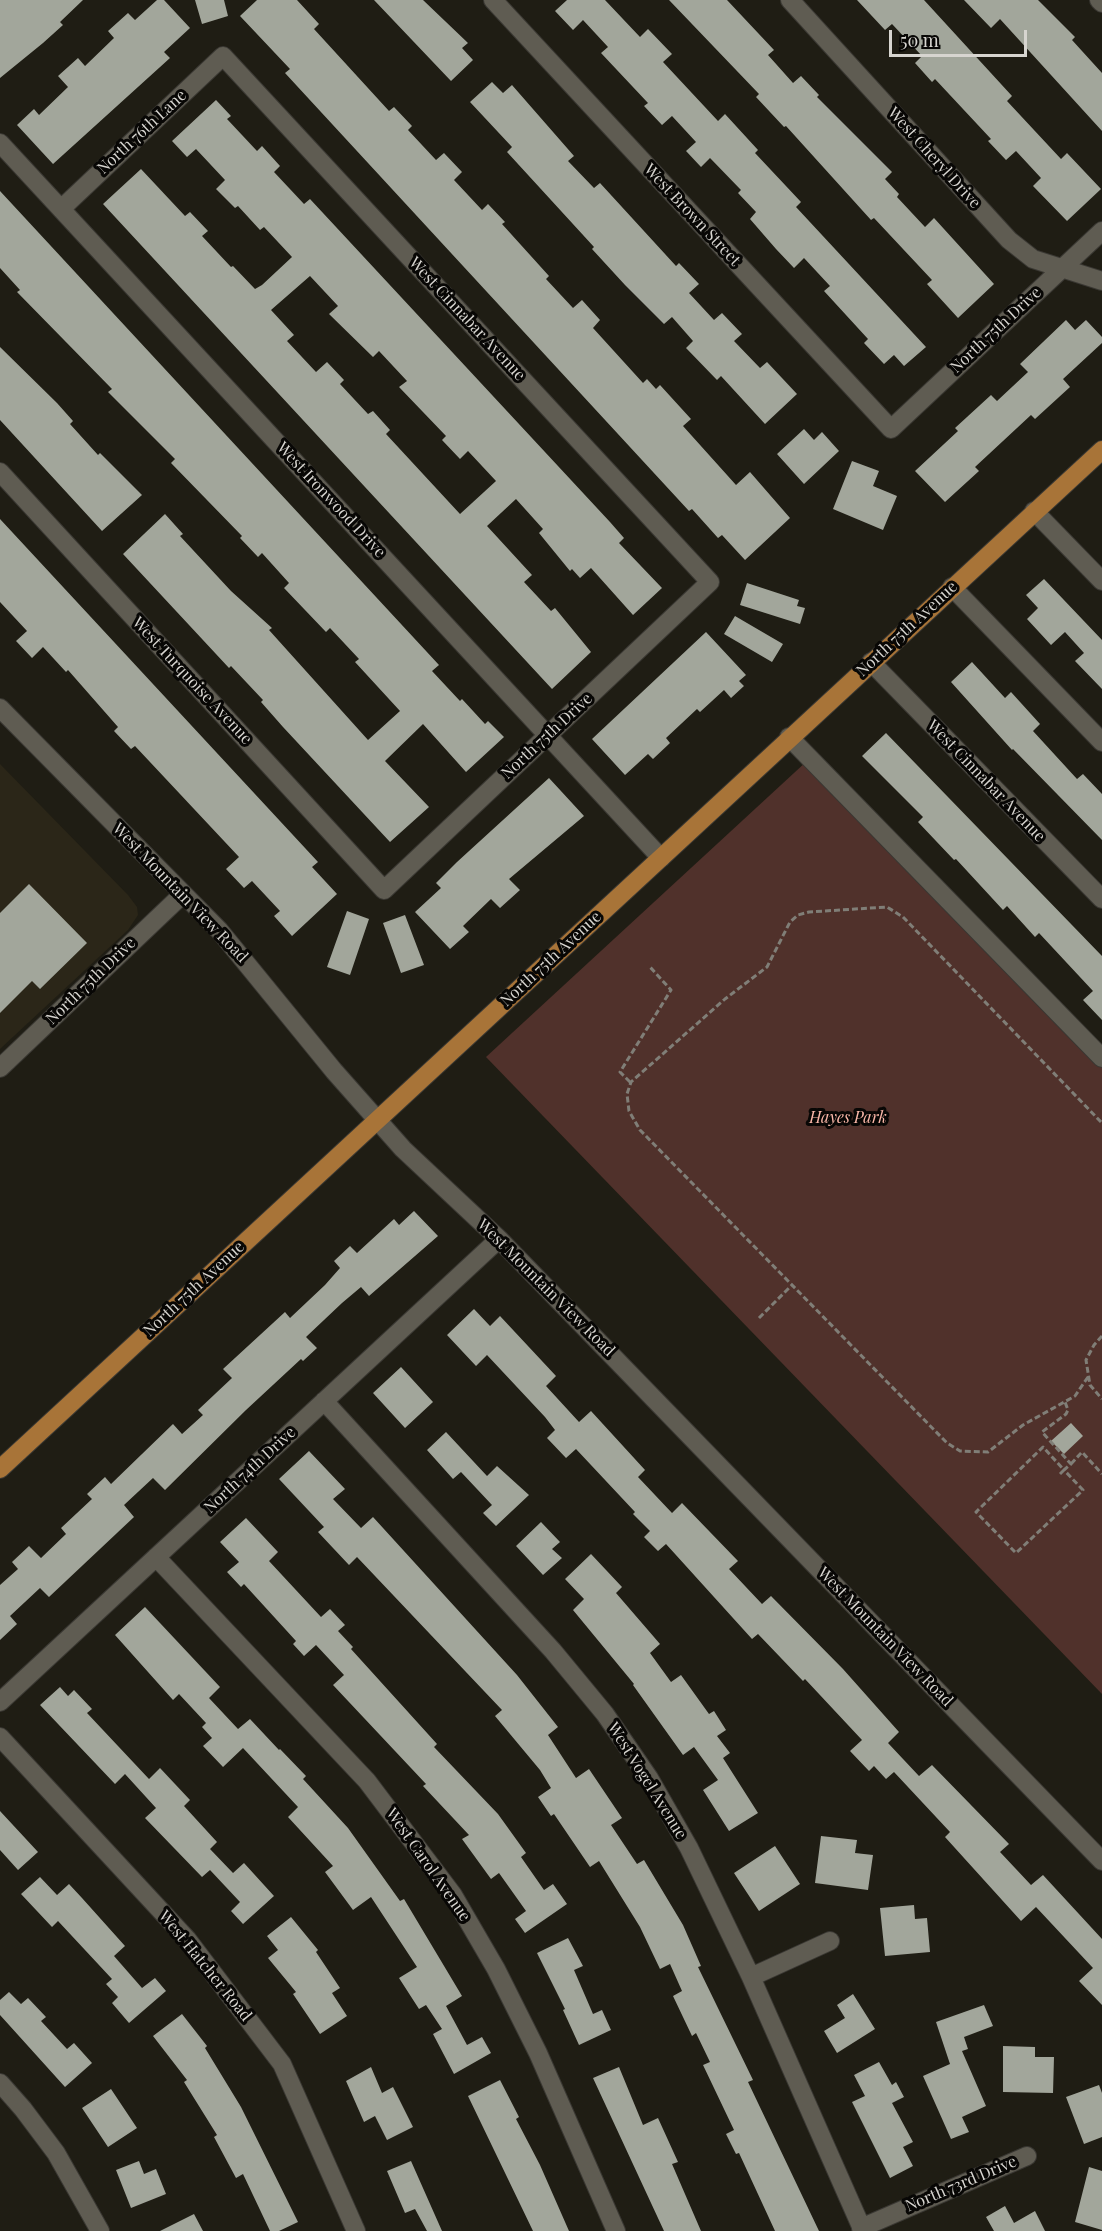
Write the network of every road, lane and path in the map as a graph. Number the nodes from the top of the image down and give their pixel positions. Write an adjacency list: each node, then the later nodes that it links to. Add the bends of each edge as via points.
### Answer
1 (493, 0): 11 (street, West Brown Street)
2 (790, 0): 9 (street, West Cheryl Drive, via 1009,240 1033,259)
3 (1099, 0): 4 (street)
4 (1102, 3)
5 (223, 56): 7 (street, North 76th Lane); 16 (street, West Cinnabar Avenue)
6 (0, 143): 7 (street, West Ironwood Drive)
7 (61, 209): 20 (street, West Ironwood Drive)
8 (1102, 231): 9 (street, North 75th Drive)
9 (1062, 269): 10 (street, West Cheryl Drive); 11 (street, North 75th Drive)
10 (1102, 280)
11 (891, 429)
12 (1102, 450): 14 (main road, North 75th Avenue)
13 (0, 472): 24 (street, West Turquoise Avenue)
14 (1034, 511): 15 (street); 17 (main road, North 75th Avenue)
15 (1102, 581)
16 (710, 582): 20 (street, North 75th Drive)
17 (952, 587): 18 (main road, North 75th Avenue); 22 (street)
18 (871, 662): 21 (main road, North 75th Avenue); 26 (street, West Cinnabar Avenue)
19 (0, 708): 25 (street, West Mountain View Road)
20 (548, 735): 23 (street, West Ironwood Drive); 24 (street, North 75th Drive)
21 (789, 737): 23 (main road, North 75th Avenue); 28 (street)
22 (1102, 742)
23 (661, 858): 31 (main road, North 75th Avenue)
24 (384, 890)
25 (183, 894): 29 (street, North 75th Drive); 31 (street, West Mountain View Road, via 219,930)
26 (1102, 899)
27 (650, 967): 30 (path, via 671,990 620,1072)
28 (1102, 1058)
29 (0, 1068)
30 (631, 1082): 32 (path, via 725,999 757,977 798,915 887,907 903,917); 34 (path, via 627,1094 629,1112 640,1130)
31 (376, 1119): 33 (street, West Mountain View Road); 42 (main road, North 75th Avenue)
32 (1102, 1123)
33 (500, 1239): 39 (street, North 74th Drive); 49 (street, West Mountain View Road)
34 (791, 1286): 35 (path); 40 (path, via 947,1443 960,1451 988,1452 1023,1425)
35 (759, 1318)
36 (1102, 1336): 37 (path, via 1086,1360)
37 (1088, 1377): 38 (path); 40 (path, via 1075,1396)
38 (1102, 1399)
39 (324, 1401): 46 (street, North 74th Drive); 51 (street, West Vogel Avenue, via 484,1573 605,1714 649,1778 689,1848)
40 (1065, 1402): 41 (path, via 1066,1414 1042,1432)
41 (1071, 1464): 43 (path); 45 (path, via 1082,1452)
42 (0, 1469)
43 (1064, 1470): 43 (path, via 1083,1490 1016,1553 976,1512 1043,1448); 44 (path)
44 (1060, 1474)
45 (1102, 1474)
46 (156, 1557): 47 (street, North 74th Drive); 57 (street, West Carol Avenue, via 367,1781 453,1895 496,1969 538,2054)
47 (0, 1702)
48 (0, 1737): 56 (street, West Hatcher Road, via 187,1939 282,2064)
49 (1102, 1861)
50 (830, 1941): 51 (street)
51 (751, 1977): 54 (street, West Vogel Avenue)
52 (0, 2083): 55 (street, via 56,2153)
53 (1028, 2156): 54 (street, North 73rd Drive)
54 (862, 2229)
55 (100, 2231)
56 (356, 2231)
57 (616, 2231)

